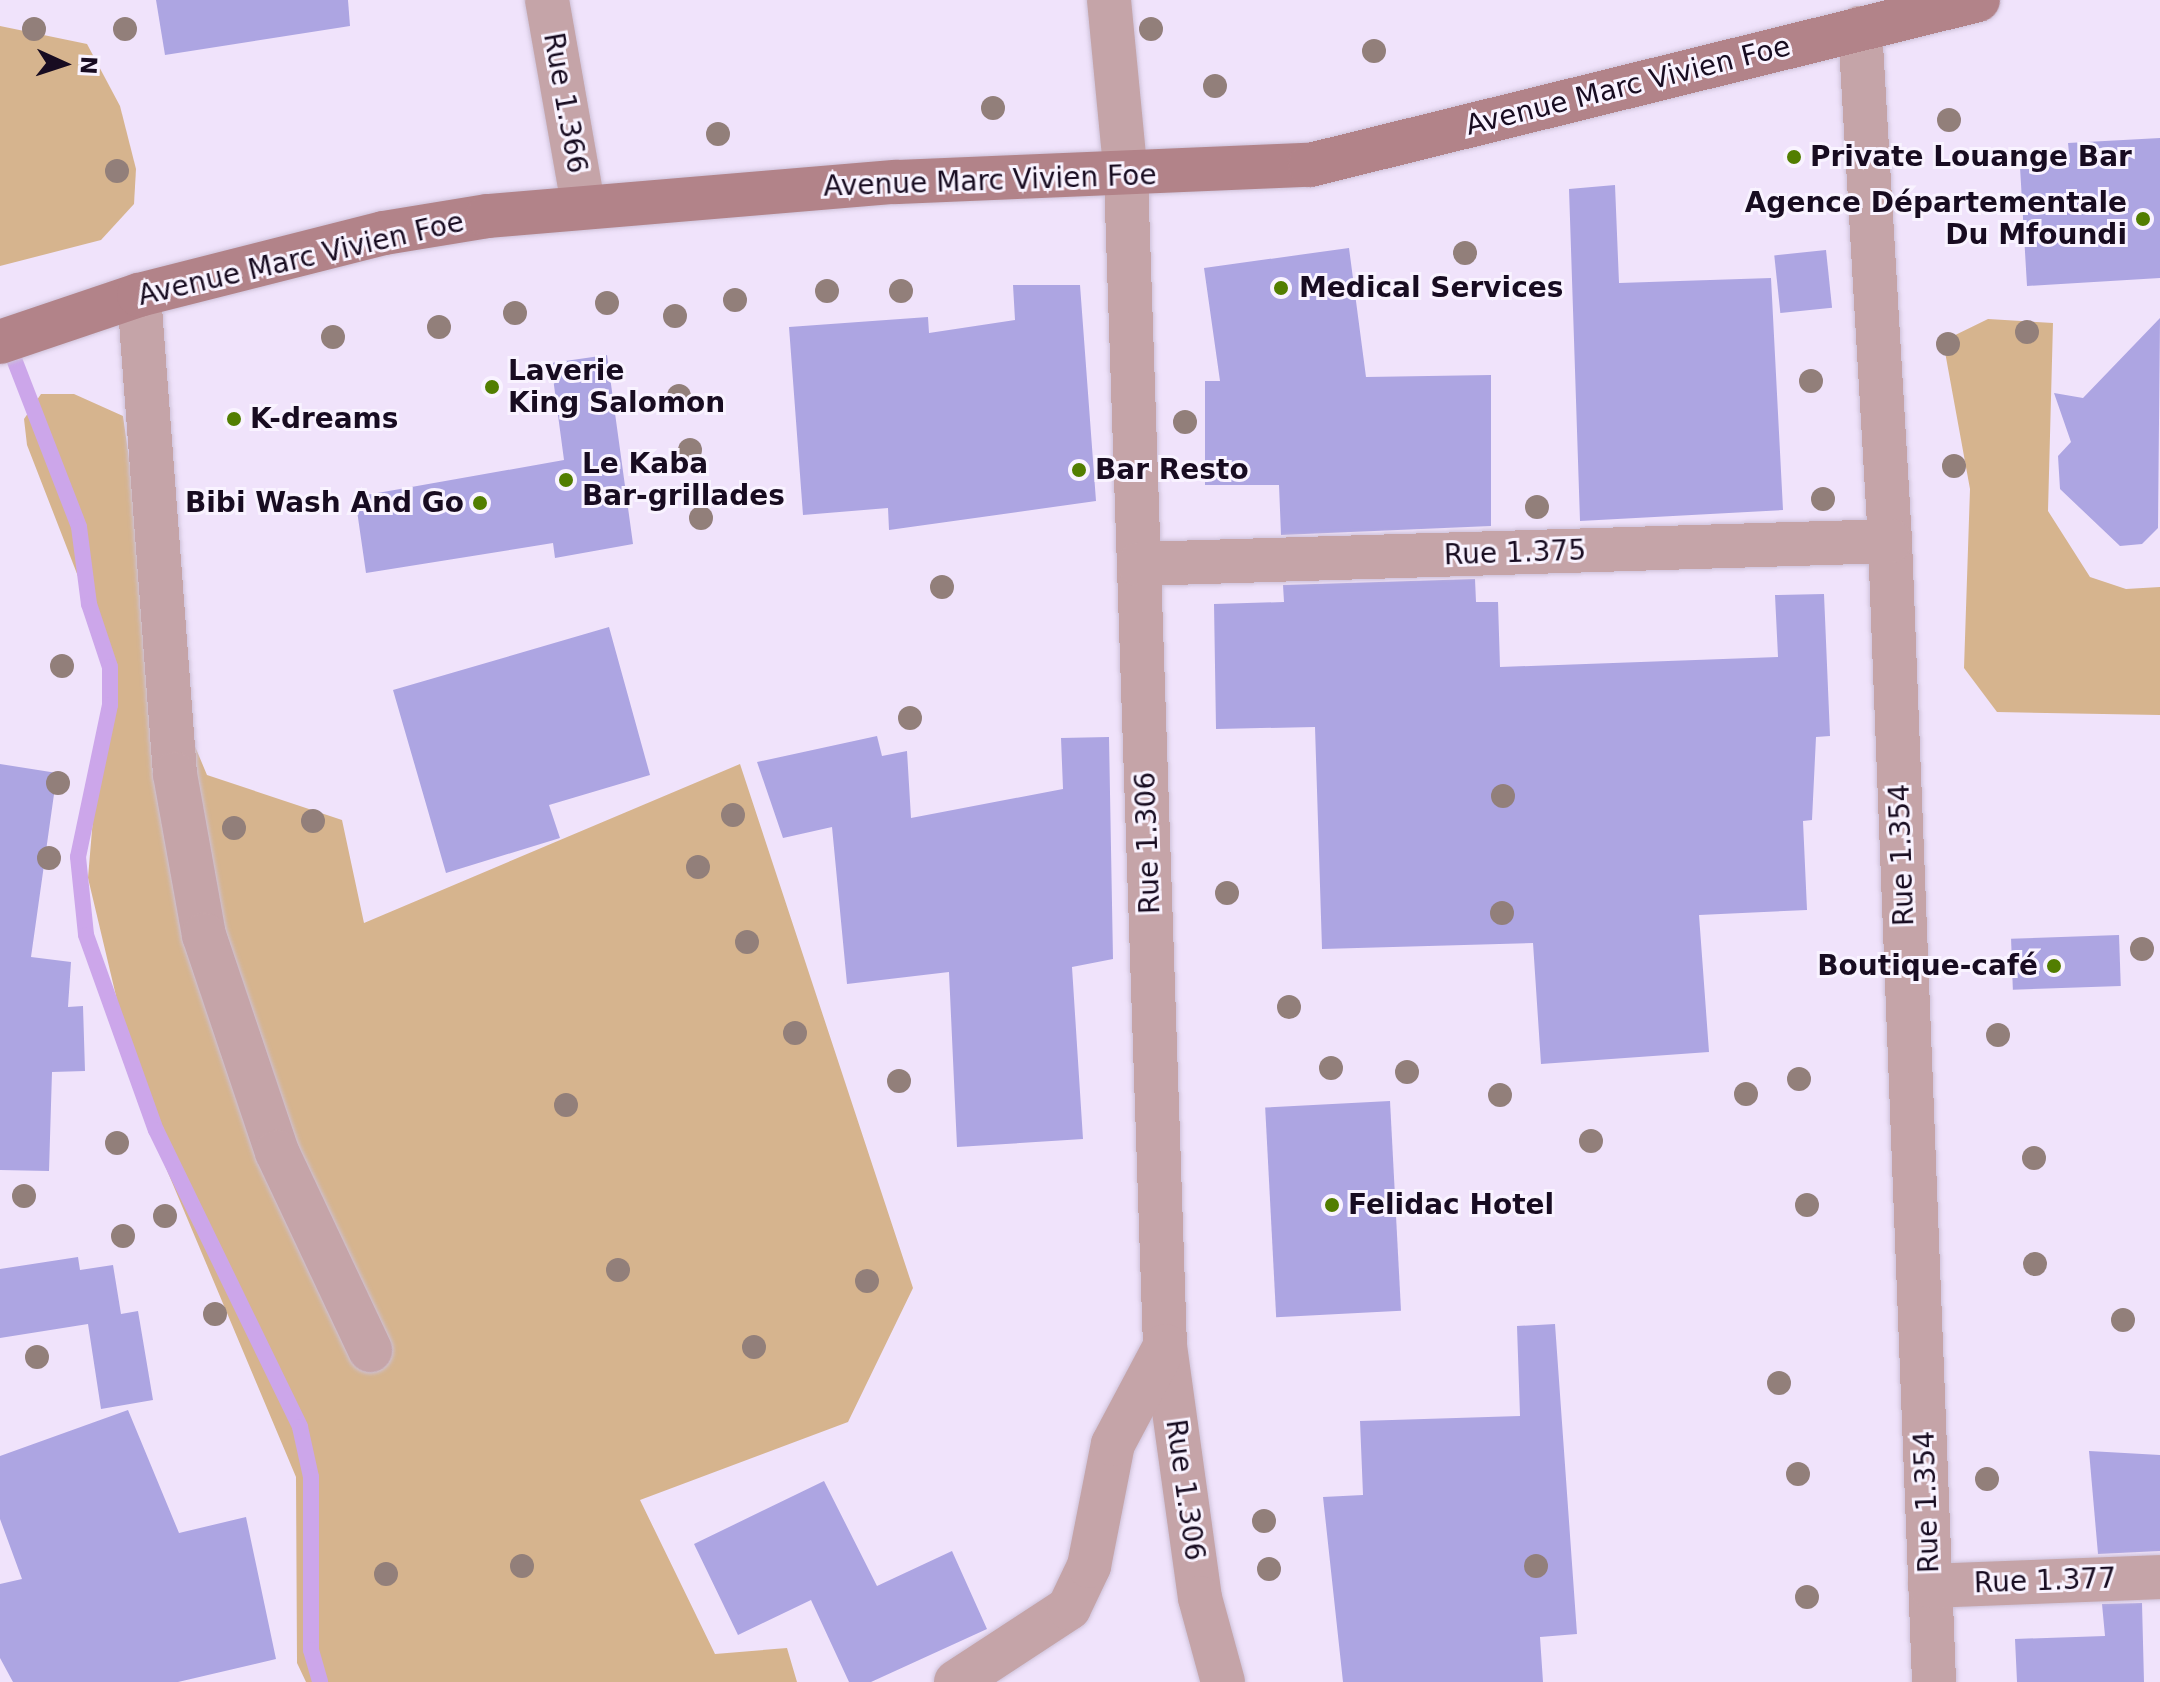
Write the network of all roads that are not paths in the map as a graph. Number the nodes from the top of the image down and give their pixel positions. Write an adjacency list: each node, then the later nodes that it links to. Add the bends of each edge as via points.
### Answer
1 (547, 0): 6 (street, Rue 1.366)
2 (1109, 0): 5 (street, Rue 1.306)
3 (1978, 0): 4 (main road, Avenue Marc Vivien Foe)
4 (1860, 28): 5 (main road, Avenue Marc Vivien Foe, via 1310,165); 9 (street, Rue 1.354)
5 (1126, 177): 6 (main road, Avenue Marc Vivien Foe, via 896,182); 10 (street, Rue 1.306)
6 (583, 205): 7 (main road, Avenue Marc Vivien Foe, via 384,233)
7 (139, 295): 8 (main road, Avenue Marc Vivien Foe); 12 (street, via 175,774 204,935 277,1152)
8 (0, 342)
9 (1890, 541): 10 (street, Rue 1.375); 14 (street, Rue 1.354)
10 (1139, 564): 11 (street, Rue 1.306)
11 (1165, 1346): 15 (street, via 1113,1444 1089,1566 1069,1608); 16 (street, Rue 1.306, via 1200,1598)
12 (370, 1350)
13 (2160, 1577): 14 (street, Rue 1.377)
14 (1930, 1586): 17 (street, Rue 1.354)
15 (956, 1682)
16 (1223, 1682)
17 (1934, 1682)

